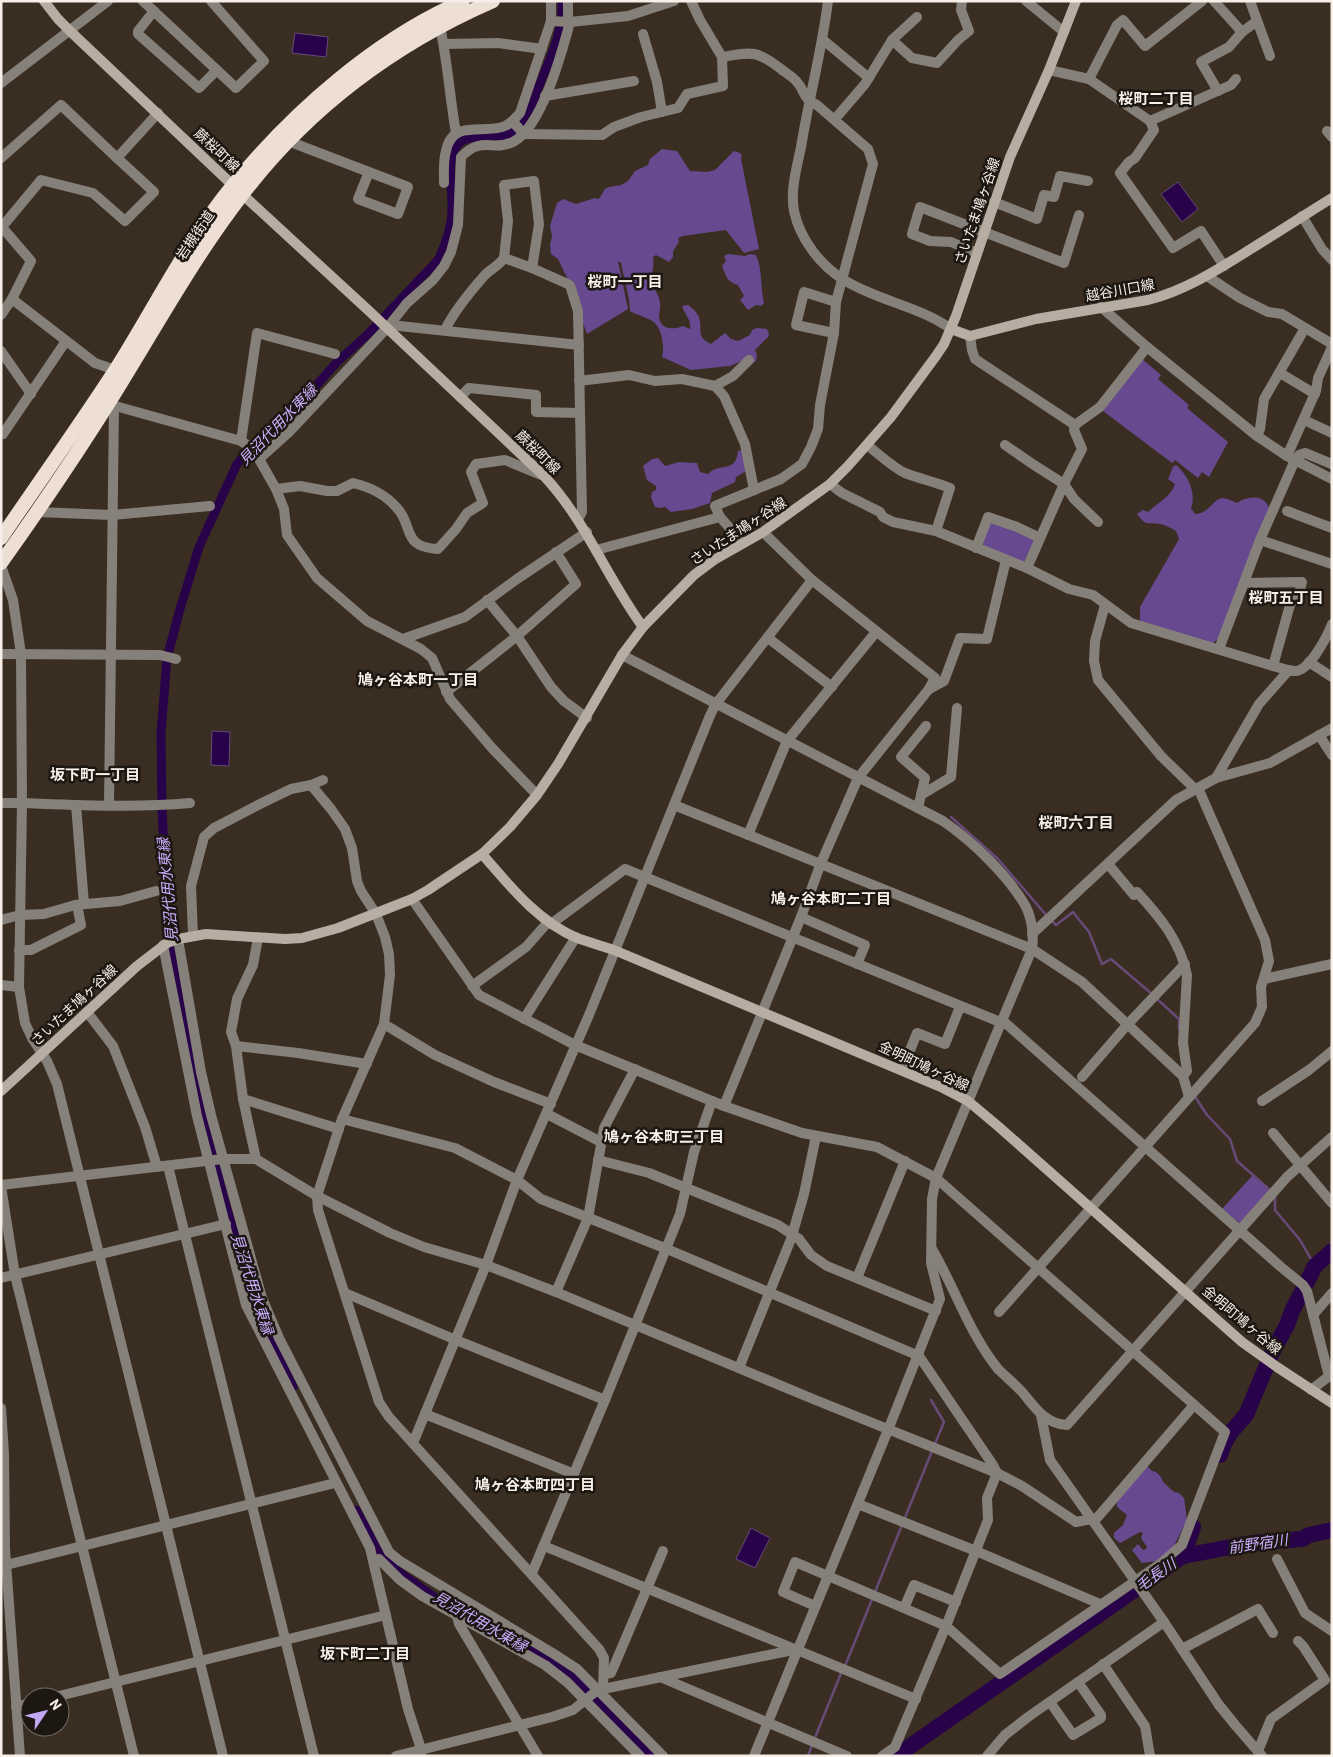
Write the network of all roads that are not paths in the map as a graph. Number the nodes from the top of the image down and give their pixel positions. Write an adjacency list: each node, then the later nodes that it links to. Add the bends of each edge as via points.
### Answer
1 (44, 1): 24 (main road, 蕨桜町線)
2 (108, 1): 24 (street)
3 (143, 1): 19 (street)
4 (211, 1): 35 (street, via 264,61 236,88)
5 (463, 1): 18 (highway, 岩槻街道)
6 (493, 1): 52 (highway, 岩槻街道, via 455,17 392,55 329,103)
7 (550, 1): 21 (street)
8 (568, 1): 23 (street)
9 (674, 1): 23 (street, via 628,16)
10 (691, 1): 34 (street)
11 (828, 1): 29 (street)
12 (962, 1): 30 (street, via 961,10 969,31 937,63 912,58)
13 (1026, 1): 26 (street)
14 (1076, 1): 26 (main road, さいたま鳩ヶ谷線)
15 (1202, 1): 38 (street, via 1145,46 1123,20 1117,25)
16 (1214, 1): 27 (street)
17 (1250, 1): 22 (street)
18 (443, 6): 58 (highway, 岩槻街道, via 384,46 293,120)
19 (154, 11): 35 (street); 35 (street, via 138,34 199,88)
20 (917, 17): 30 (street)
21 (551, 21): 23 (street); 32 (street)
22 (1257, 21): 27 (street); 33 (street)
23 (569, 22): 43 (street, via 562,54)
24 (70, 31): 41 (street); 46 (main road, 蕨桜町線)
25 (441, 32): 31 (street)
26 (1064, 32): 36 (main road, さいたま鳩ヶ谷線)
27 (1242, 32): 42 (street, via 1229,47 1201,62)
28 (644, 34): 45 (street)
29 (822, 39): 37 (street); 44 (street)
30 (892, 40): 37 (street)
31 (444, 44): 32 (street, via 498,43); 50 (street)
32 (542, 49): 49 (street, via 524,103)
33 (1270, 56)
34 (722, 57): 44 (street, via 747,53 763,55 797,82); 45 (street, via 723,86 687,94 678,108)
35 (217, 70)
36 (1049, 70): 38 (street); 60 (main road, さいたま鳩ヶ谷線, via 1010,156)
37 (869, 78): 47 (street)
38 (1090, 79): 48 (street)
39 (1236, 79): 42 (street)
40 (634, 81): 43 (street)
41 (1, 83)
42 (1218, 91): 48 (street)
43 (545, 96): 51 (street)
44 (809, 101): 47 (street); 71 (street, via 794,187 794,209 798,224 813,251 825,266)
45 (662, 112): 51 (street, via 614,127 602,135)
46 (158, 113): 54 (street); 58 (main road, 蕨桜町線)
47 (835, 119): 71 (street, via 868,149 873,164)
48 (1150, 121): 68 (street, via 1154,130 1120,173 1173,248 1201,231)
49 (513, 122): 50 (street, via 496,128 472,128); 51 (street)
50 (456, 133): 57 (street, via 446,150)
51 (524, 134): 76 (street, via 513,142 470,148 461,157 458,225 444,266)
52 (288, 141): 55 (street); 58 (highway, 岩槻街道)
53 (1, 158): 54 (street, via 60,105)
54 (117, 158): 63 (street, via 154,192 126,222 93,193 41,180)
55 (369, 172): 55 (street, via 408,187 398,214 358,199)
56 (1088, 181): 60 (street, via 1060,176 1054,197 1044,195 1038,219)
57 (444, 183)
58 (238, 189): 76 (main road, 蕨桜町線); 89 (highway, 岩槻街道, via 192,244); 96 (highway, 岩槻街道)
59 (1332, 198): 62 (main road, 越谷川口線)
60 (994, 202): 64 (main road, さいたま鳩ヶ谷線)
61 (1079, 215): 64 (street, via 1064,263)
62 (1302, 216): 67 (street); 68 (main road, 越谷川口線)
63 (2, 227): 72 (street, via 31,261)
64 (984, 233): 65 (main road, さいたま鳩ヶ谷線); 65 (street, via 920,207 912,234 930,241 951,242)
65 (977, 252): 78 (main road, さいたま鳩ヶ谷線)
66 (504, 258): 69 (street); 69 (street, via 508,221 504,185 534,181 539,224); 79 (street, via 485,274)
67 (1332, 260)
68 (1224, 266): 70 (main road, 越谷川口線)
69 (532, 268): 83 (street, via 570,285 578,311)
70 (1207, 276): 74 (main road, 越谷川口線, via 1164,296); 77 (street, via 1246,302 1268,312 1282,314)
71 (844, 280): 73 (street); 78 (street, via 927,315)
72 (12, 298): 75 (street); 82 (street)
73 (836, 302): 80 (street); 80 (street, via 804,292 796,325)
74 (1101, 308): 81 (main road, 越谷川口線); 85 (street)
75 (1, 315)
76 (386, 326): 79 (street); 95 (main road, 蕨桜町線); 105 (street, via 289,432)
77 (1305, 328): 84 (street); 90 (street)
78 (951, 329): 81 (main road); 103 (main road, さいたま鳩ヶ谷線, via 902,403)
79 (445, 330): 83 (street)
80 (834, 333): 113 (street, via 818,429 811,447 802,464 793,472)
81 (970, 336): 99 (street, via 975,359)
82 (66, 341): 89 (street, via 94,362); 93 (street)
83 (579, 345): 91 (street)
84 (1332, 345): 94 (street)
85 (1147, 347): 99 (street, via 1100,407); 102 (street)
86 (1, 351): 93 (street)
87 (335, 354): 105 (street, via 257,333)
88 (749, 360): 92 (street, via 733,376)
89 (114, 370): 125 (highway, 岩槻街道)
90 (1280, 373): 94 (street); 102 (street, via 1264,399)
91 (579, 381): 92 (street, via 629,375 655,381 682,379); 97 (street)
92 (714, 386): 113 (street, via 724,396 745,444)
93 (30, 394): 100 (street, via 3,434)
94 (1315, 394): 98 (street)
95 (460, 397): 97 (street, via 469,388 536,395 536,412); 108 (main road, 蕨桜町線)
96 (111, 405): 105 (street); 116 (highway, 岩槻街道); 117 (street)
97 (579, 413): 119 (street, via 582,512)
98 (1304, 420): 101 (street); 106 (street)
99 (1075, 425): 111 (street, via 1082,449)
100 (1, 431)
101 (1332, 433)
102 (1257, 436): 106 (street)
103 (867, 445): 110 (main road, さいたま鳩ヶ谷線); 122 (street, via 903,472 950,488)
104 (1005, 445): 111 (street)
105 (250, 449): 112 (street)
106 (1291, 458): 107 (street, via 1305,453); 109 (street); 127 (street)
107 (1332, 464)
108 (544, 476): 112 (street, via 505,460 476,464 471,472 483,504 467,513 438,549 418,544 408,532 398,508 366,486 353,483 338,491 300,486); 119 (main road, 蕨桜町線)
109 (1332, 479)
110 (830, 484): 122 (street, via 893,522); 124 (main road, さいたま鳩ヶ谷線)
111 (1064, 484): 120 (street, via 1074,499); 126 (street)
112 (276, 489): 145 (street, via 284,509 287,535 317,578 368,621)
113 (754, 490): 118 (street, via 714,506)
114 (210, 506): 117 (street)
115 (1287, 511): 121 (street)
116 (37, 512): 117 (street); 133 (highway, 岩槻街道)
117 (112, 514): 149 (street)
118 (720, 517): 128 (street); 130 (street)
119 (578, 519): 123 (main road, 蕨桜町線)
120 (1098, 522)
121 (1332, 528)
122 (936, 531): 129 (street)
123 (587, 532): 130 (main road, 蕨桜町線); 131 (street)
124 (763, 532): 128 (main road, さいたま鳩ヶ谷線); 136 (street)
125 (1, 538)
126 (1040, 538): 129 (street, via 1017,526 988,517); 135 (street)
127 (1260, 540): 134 (street); 137 (street)
128 (742, 543): 140 (main road, さいたま鳩ヶ谷線, via 694,575)
129 (976, 548): 132 (street)
130 (596, 550): 140 (main road, 蕨桜町線)
131 (556, 552): 138 (street); 143 (street, via 576,584)
132 (1006, 560): 135 (street); 157 (street, via 987,639 960,638 944,681)
133 (1, 564): 148 (street, via 13,600)
134 (1332, 564)
135 (1027, 568): 139 (street, via 1069,589 1093,595)
136 (812, 580): 142 (street); 144 (street)
137 (1244, 583): 146 (street); 153 (street, via 1302,582 1290,605)
138 (488, 600): 143 (street); 145 (street, via 466,617)
139 (1105, 605): 146 (street, via 1131,623); 171 (street, via 1095,641 1094,661 1098,680 1161,756)
140 (643, 627): 150 (main road, さいたま鳩ヶ谷線)
141 (1331, 627): 152 (street)
142 (876, 632): 156 (street); 157 (street, via 935,678)
143 (517, 636): 158 (street); 161 (street, via 551,687)
144 (768, 638): 156 (street); 159 (street)
145 (403, 639): 158 (street, via 432,658)
146 (1219, 649): 153 (street)
147 (1, 654): 148 (street)
148 (21, 654): 149 (street); 176 (street)
149 (111, 655): 151 (street, via 160,655); 177 (street)
150 (622, 656): 159 (street); 161 (main road, さいたま鳩ヶ谷線)
151 (176, 659)
152 (1309, 662): 154 (street, via 1304,668); 155 (street)
153 (1273, 666): 154 (street)
154 (1289, 670): 168 (street, via 1259,704)
155 (1332, 677)
156 (832, 687): 165 (street)
157 (929, 689): 167 (street)
158 (446, 692): 172 (street, via 492,748)
159 (715, 705): 165 (street); 179 (street)
160 (957, 708): 173 (street, via 951,777)
161 (586, 718): 172 (main road, さいたま鳩ヶ谷線)
162 (926, 726): 173 (street, via 901,757 925,778)
163 (1332, 728): 164 (street)
164 (1320, 735): 166 (street); 168 (street, via 1270,763)
165 (786, 741): 167 (street); 181 (street)
166 (1332, 754)
167 (858, 778): 180 (street); 183 (street)
168 (1216, 778): 171 (street)
169 (323, 780): 170 (street)
170 (311, 785): 189 (street, via 345,829 352,848 357,881); 195 (street, via 291,789 262,803 214,828 204,837 191,886)
171 (1197, 789): 184 (street, via 1176,800); 206 (street, via 1265,940 1269,961)
172 (537, 795): 182 (main road, さいたま鳩ヶ谷線)
173 (921, 795): 180 (street)
174 (1, 803): 176 (street)
175 (190, 803): 177 (street)
176 (22, 804): 178 (street); 190 (street)
177 (109, 804): 178 (street)
178 (76, 805): 188 (street)
179 (674, 805): 181 (street); 185 (street)
180 (918, 808): 194 (street, via 956,830 1008,882 1027,908)
181 (748, 835): 183 (street)
182 (482, 854): 187 (main road, さいたま鳩ヶ谷線); 193 (main road, 金明町鳩ヶ谷線, via 532,909)
183 (821, 863): 191 (street); 200 (street)
184 (1108, 864): 194 (street); 204 (street, via 1134,895 1137,892 1161,918)
185 (644, 877): 193 (street, via 625,869); 197 (street); 202 (street)
186 (156, 891): 188 (street)
187 (412, 899): 189 (main road, さいたま鳩ヶ谷線); 208 (street)
188 (80, 905): 190 (street, via 44,914); 201 (street, via 82,925 31,950)
189 (376, 914): 198 (main road, さいたま鳩ヶ谷線, via 302,938); 215 (street, via 385,937 389,961)
190 (20, 915): 192 (street); 201 (street)
191 (801, 918): 197 (street); 203 (street, via 865,944)
192 (1, 920)
193 (550, 923): 196 (main road, 金明町鳩ヶ谷線); 208 (street, via 526,947)
194 (1032, 934): 200 (street)
195 (194, 935): 198 (main road, さいたま鳩ヶ谷線); 199 (main road, さいたま鳩ヶ谷線)
196 (576, 937): 202 (main road, 金明町鳩ヶ谷線); 213 (street)
197 (792, 937): 203 (street); 212 (street)
198 (258, 938): 218 (street, via 253,965 237,999 231,1032)
199 (171, 941): 211 (main road, さいたま鳩ヶ谷線, via 137,966); 240 (street); 243 (street, via 186,1065)
200 (1032, 949): 214 (street); 216 (street, via 1082,982)
201 (19, 950): 209 (street)
202 (614, 950): 212 (main road, 金明町鳩ヶ谷線); 217 (street)
203 (857, 964): 210 (street)
204 (1184, 964): 216 (street); 224 (street, via 1183,1043 1187,1071)
205 (1332, 964): 206 (street)
206 (1264, 979): 227 (street, via 1262,1008 1255,1023)
207 (1, 985): 209 (street)
208 (472, 986): 213 (street, via 479,995)
209 (19, 987): 220 (street, via 25,1023)
210 (960, 1006): 214 (street); 223 (street, via 945,1044 917,1033)
211 (87, 1012): 220 (main road, さいたま鳩ヶ谷線); 246 (street, via 113,1046)
212 (762, 1012): 223 (main road, 金明町鳩ヶ谷線); 232 (street)
213 (524, 1019): 217 (street)
214 (1001, 1021): 230 (street); 239 (street)
215 (384, 1024): 221 (street); 233 (street, via 435,1055)
216 (1127, 1025): 224 (street); 225 (street)
217 (575, 1045): 222 (street); 233 (street)
218 (236, 1046): 221 (street); 228 (street)
219 (1332, 1051): 231 (street)
220 (42, 1053): 226 (main road, さいたま鳩ヶ谷線); 247 (street, via 57,1084)
221 (366, 1064): 234 (street)
222 (635, 1069): 229 (street); 238 (street, via 604,1128)
223 (902, 1070): 230 (main road, 金明町鳩ヶ谷線)
224 (1183, 1076): 227 (street)
225 (1082, 1077)
226 (1, 1092)
227 (1189, 1097): 239 (street)
228 (243, 1099): 234 (street); 241 (street)
229 (712, 1101): 232 (street); 251 (street, via 694,1152)
230 (968, 1101): 248 (street); 254 (main road, 金明町鳩ヶ谷線)
231 (1262, 1101)
232 (724, 1106): 236 (street)
233 (548, 1110): 238 (street); 249 (street)
234 (341, 1124): 249 (street, via 455,1148); 252 (street)
235 (1273, 1133): 245 (street)
236 (816, 1136): 244 (street, via 877,1147); 259 (street)
237 (1331, 1140): 245 (street)
238 (601, 1142): 242 (street)
239 (1146, 1146): 254 (street); 257 (street)
240 (223, 1159): 241 (street); 243 (street); 302 (street, via 262,1298 279,1338)
241 (256, 1159): 252 (street)
242 (598, 1160): 251 (street, via 649,1173); 255 (street)
243 (209, 1161): 246 (street); 256 (street)
244 (905, 1161): 248 (street); 267 (street)
245 (1300, 1165): 253 (street); 257 (street)
246 (162, 1166): 247 (street); 258 (street)
247 (80, 1176): 250 (street); 262 (street)
248 (936, 1178): 261 (street, via 932,1199); 264 (street)
249 (517, 1180): 255 (street, via 541,1198); 263 (street)
250 (1, 1186): 265 (street)
251 (686, 1188): 259 (street, via 778,1225); 260 (street)
252 (317, 1196): 263 (street, via 390,1233); 270 (street, via 318,1210)
253 (1332, 1203)
254 (1091, 1207): 264 (street); 268 (main road, 金明町鳩ヶ谷線)
255 (588, 1218): 260 (street); 269 (street)
256 (226, 1224): 258 (street); 294 (street, via 246,1305)
257 (1240, 1230): 268 (street); 275 (street, via 1302,1285 1307,1291)
258 (186, 1234): 262 (street); 295 (street)
259 (792, 1234): 267 (street, via 817,1261); 271 (street)
260 (666, 1249): 271 (street); 276 (street)
261 (932, 1249): 273 (street, via 931,1263 940,1299); 288 (street, via 972,1329 998,1369)
262 (100, 1254): 265 (street); 298 (street)
263 (486, 1265): 269 (street); 277 (street)
264 (1038, 1267): 274 (street); 278 (street)
265 (15, 1275): 266 (street); 299 (street)
266 (1, 1278)
267 (857, 1278): 273 (street)
268 (1186, 1291): 278 (street); 282 (main road, 金明町鳩ヶ谷線, via 1261,1356)
269 (556, 1292): 276 (street)
270 (345, 1293): 277 (street); 290 (street, via 379,1402)
271 (770, 1294): 279 (street); 280 (street)
272 (1332, 1294): 275 (street)
273 (936, 1311): 279 (street)
274 (999, 1312)
275 (1313, 1315): 281 (street)
276 (636, 1326): 280 (street); 283 (street)
277 (456, 1340): 283 (street); 287 (street)
278 (1132, 1352): 285 (street); 288 (street, via 1067,1425 1058,1425)
279 (919, 1356): 289 (street); 292 (street)
280 (739, 1368): 289 (street)
281 (1329, 1378): 282 (street)
282 (1311, 1390): 284 (main road, 金明町鳩ヶ谷線)
283 (605, 1400): 293 (street)
284 (1332, 1403)
285 (1194, 1405): 297 (street); 309 (street, via 1225,1432 1182,1545)
286 (1, 1408): 291 (street)
287 (425, 1414): 290 (street); 293 (street)
288 (1041, 1415): 297 (street, via 1050,1460)
289 (888, 1430): 292 (street); 296 (street)
290 (413, 1443): 307 (street)
291 (3, 1459): 306 (street)
292 (997, 1473): 297 (street, via 1076,1522); 303 (street, via 987,1498 988,1520)
293 (574, 1474): 300 (street)
294 (335, 1483): 295 (street); 305 (street)
295 (251, 1504): 298 (street); 321 (street)
296 (858, 1504): 303 (street); 308 (street)
297 (1092, 1520): 309 (street)
298 (166, 1524): 299 (street); 325 (street)
299 (82, 1546): 306 (street); 329 (street)
300 (544, 1546): 307 (street); 310 (street)
301 (663, 1551): 310 (street)
302 (389, 1552): 305 (street); 331 (street, via 577,1669)
303 (976, 1552): 311 (street); 312 (street)
304 (1278, 1559): 319 (street, via 1305,1613)
305 (375, 1560): 315 (street); 316 (street, via 410,1588)
306 (6, 1565): 337 (street)
307 (532, 1573): 327 (street, via 599,1649 604,1658)
308 (827, 1576): 313 (street); 313 (street, via 795,1562 783,1592); 314 (street)
309 (1136, 1580): 312 (street); 317 (street)
310 (647, 1589): 323 (street); 327 (street, via 611,1673)
311 (956, 1602): 314 (street, via 914,1585); 318 (street)
312 (1100, 1604): 318 (street, via 1000,1674)
313 (815, 1606): 323 (street)
314 (904, 1608): 318 (street)
315 (386, 1615): 321 (street); 340 (street)
316 (457, 1616): 334 (street, via 546,1665); 339 (street)
317 (1164, 1622): 324 (street); 326 (street)
318 (946, 1626): 333 (street)
319 (1332, 1631)
320 (1273, 1633): 324 (street, via 1258,1609)
321 (284, 1639): 325 (street); 345 (street)
322 (1298, 1641): 341 (street, via 1325,1680 1271,1719)
323 (798, 1649): 328 (street); 333 (street); 338 (street)
324 (1182, 1649): 341 (street, via 1220,1705)
325 (200, 1661): 329 (street); 344 (street)
326 (1103, 1664): 330 (street); 354 (street, via 1145,1726)
327 (605, 1674): 331 (street)
328 (660, 1677): 331 (street); 338 (street)
329 (116, 1682): 332 (street); 343 (street)
330 (1078, 1682): 335 (street); 335 (street, via 1100,1718 1073,1735)
331 (599, 1691): 334 (street); 349 (street)
332 (70, 1694)
333 (916, 1699): 352 (street, via 895,1747)
334 (584, 1701): 339 (street, via 573,1710); 348 (street)
335 (1050, 1702): 353 (street, via 1005,1735)
336 (20, 1706): 337 (street)
337 (16, 1707): 342 (street)
338 (767, 1722): 350 (street); 351 (street)
339 (520, 1726): 340 (street); 347 (street)
340 (421, 1752): 346 (street)
341 (1260, 1753)
342 (20, 1756)
343 (134, 1756)
344 (223, 1756)
345 (314, 1756)
346 (396, 1756)
347 (538, 1756)
348 (640, 1756)
349 (663, 1756)
350 (754, 1756)
351 (847, 1756)
352 (882, 1756)
353 (987, 1756)
354 (1150, 1756)

